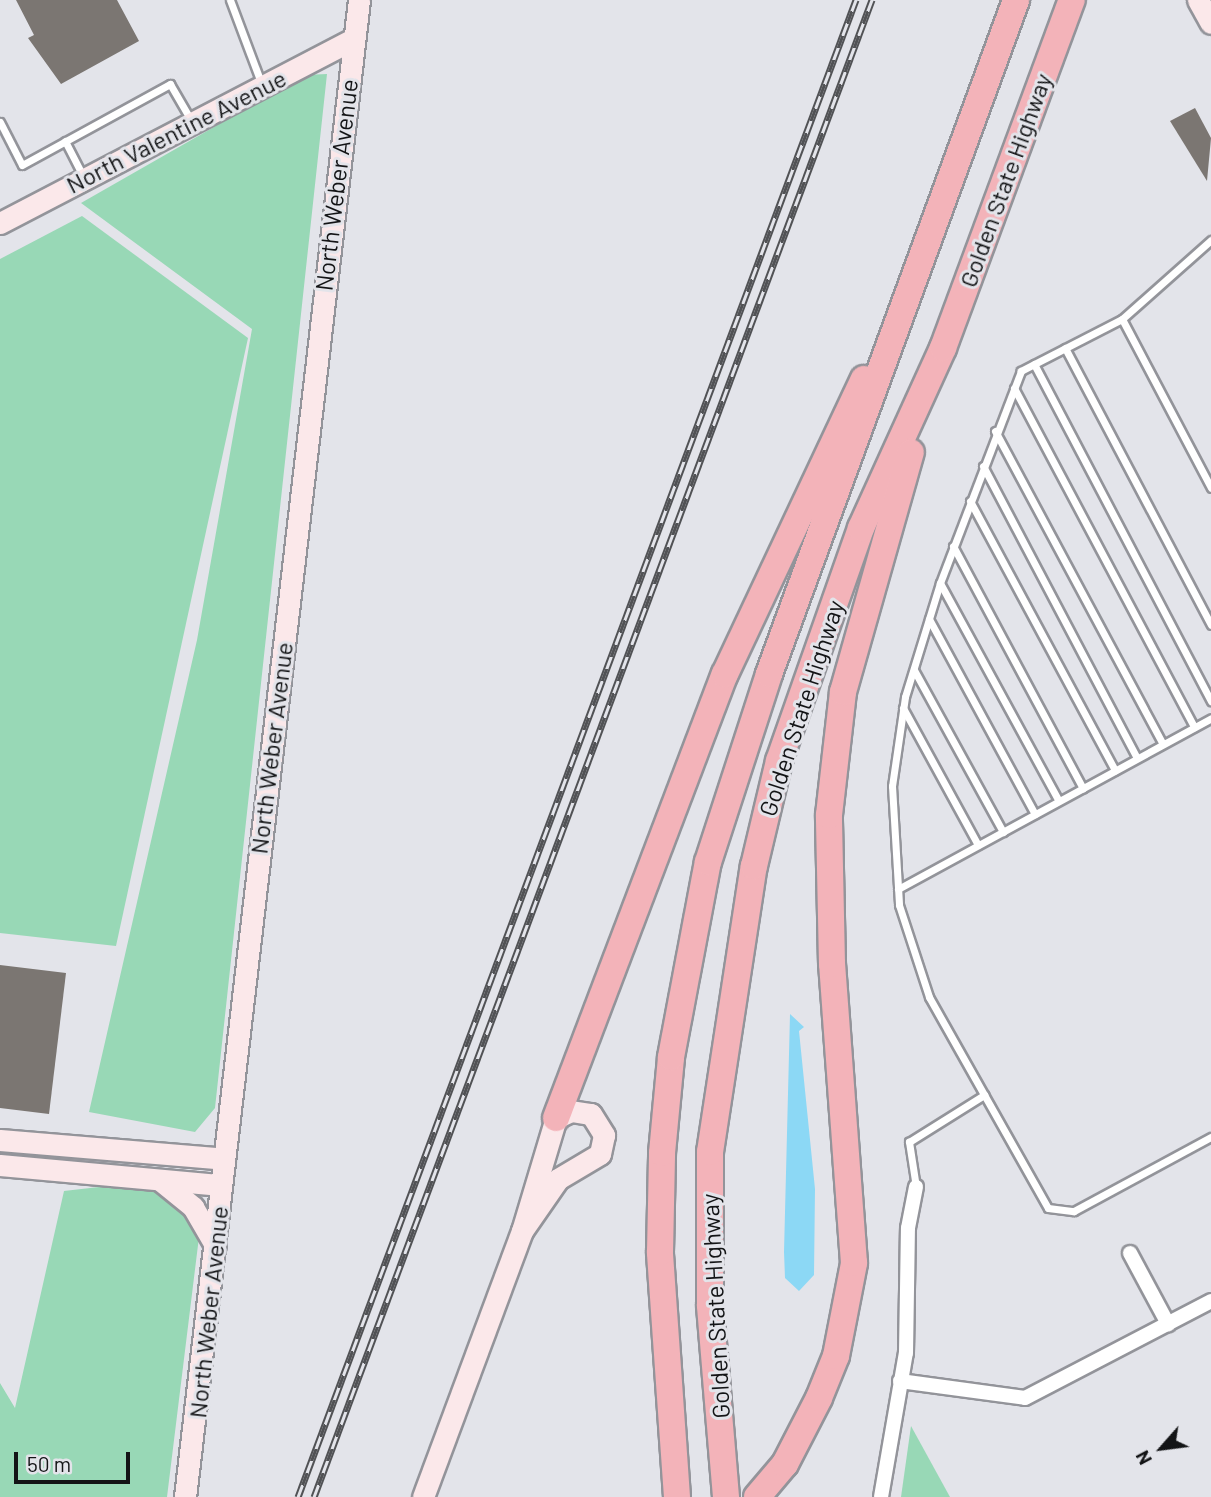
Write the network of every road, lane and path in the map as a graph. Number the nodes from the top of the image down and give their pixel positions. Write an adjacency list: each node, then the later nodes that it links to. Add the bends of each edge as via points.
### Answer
1 (230, 0): 8 (lane)
2 (359, 0): 7 (main road, North Weber Avenue)
3 (1016, 0): 15 (highway, Golden State Highway)
4 (1072, 0): 17 (highway, Golden State Highway)
5 (1198, 0): 6 (main road)
6 (1211, 23)
7 (352, 40): 8 (main road, North Valentine Avenue); 47 (main road, North Weber Avenue)
8 (262, 86): 10 (main road, North Valentine Avenue)
9 (0, 121): 11 (lane, via 22,165)
10 (192, 122): 11 (lane, via 170,83); 12 (main road, North Valentine Avenue)
11 (65, 141): 12 (lane)
12 (84, 179): 13 (main road, North Valentine Avenue)
13 (0, 222)
14 (1211, 240): 16 (lane)
15 (911, 295): 44 (highway, via 859,388 725,674); 60 (highway, Golden State Highway, via 736,766 688,954 669,1084 660,1252)
16 (1122, 318): 18 (lane); 23 (lane)
17 (943, 348): 61 (highway, Golden State Highway, via 847,567 779,761 752,878 721,1048 709,1165 710,1305); 62 (highway, via 843,692 830,867 853,1263 836,1356 785,1464)
18 (1065, 348): 19 (lane); 28 (lane)
19 (1034, 364): 20 (lane, via 1021,371); 30 (lane)
20 (1014, 388): 21 (lane); 33 (lane)
21 (995, 431): 22 (lane); 34 (lane)
22 (983, 466): 24 (lane); 35 (lane)
23 (1211, 488)
24 (970, 501): 25 (lane); 36 (lane)
25 (953, 546): 26 (lane); 37 (lane)
26 (940, 583): 27 (lane); 38 (lane)
27 (929, 619): 29 (lane); 39 (lane)
28 (1211, 625)
29 (914, 670): 31 (lane); 40 (lane)
30 (1211, 701)
31 (904, 708): 41 (lane); 42 (lane, via 892,786)
32 (1211, 718): 33 (lane)
33 (1194, 727): 34 (lane)
34 (1163, 744): 35 (lane)
35 (1137, 758): 36 (lane)
36 (1115, 770): 37 (lane)
37 (1083, 788): 38 (lane)
38 (1059, 802): 39 (lane)
39 (1035, 814): 40 (lane)
40 (1003, 832): 41 (lane)
41 (978, 845): 42 (lane)
42 (898, 889): 43 (lane, via 929,997)
43 (984, 1095): 45 (lane, via 1048,1209 1058,1214); 51 (lane, via 909,1142)
44 (556, 1118): 52 (main road); 52 (main road, via 591,1114 602,1129 603,1149 558,1179)
45 (1211, 1137)
46 (0, 1140): 47 (main road)
47 (224, 1159): 50 (main road, North Weber Avenue)
48 (0, 1166): 49 (main road)
49 (152, 1176): 50 (main road); 53 (main road, via 193,1207)
50 (222, 1185): 53 (main road, North Weber Avenue)
51 (916, 1187): 57 (street, via 908,1228 909,1312)
52 (523, 1231): 59 (main road)
53 (216, 1247): 58 (main road, North Weber Avenue)
54 (1130, 1253): 56 (street)
55 (1211, 1301): 56 (street)
56 (1168, 1324): 57 (street, via 1025,1398)
57 (900, 1381): 63 (street)
58 (185, 1497)
59 (423, 1497)
60 (677, 1497)
61 (726, 1497)
62 (757, 1497)
63 (881, 1497)

